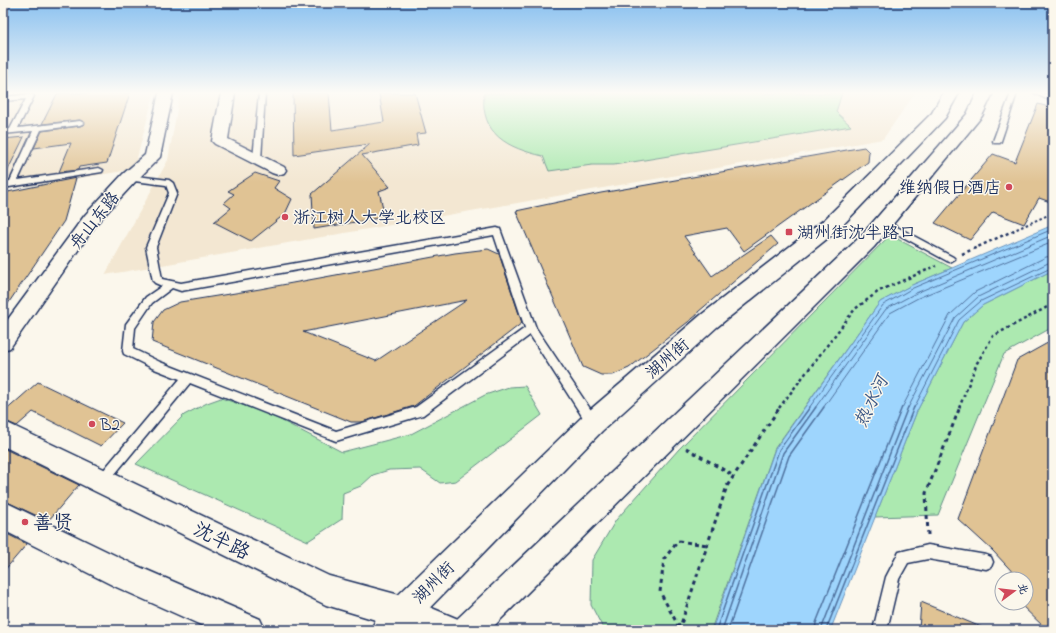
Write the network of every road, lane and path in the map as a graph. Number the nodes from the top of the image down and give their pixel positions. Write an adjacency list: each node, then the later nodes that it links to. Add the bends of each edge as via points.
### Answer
1 (17, 123): 10 (lane)
2 (80, 123): 9 (lane)
3 (160, 123): 16 (street, 舟山东路, via 152,157)
4 (223, 123): 13 (street, via 220,141)
5 (260, 123): 13 (lane)
6 (932, 123): 27 (main road, 湖州街, via 831,225 709,321)
7 (968, 123): 20 (main road)
8 (1004, 123): 12 (lane)
9 (38, 128): 10 (lane); 17 (lane)
10 (13, 131): 11 (lane)
11 (3, 132)
12 (997, 141)
13 (257, 160): 15 (street)
14 (99, 170): 17 (lane)
15 (278, 170)
16 (129, 178): 22 (lane, via 169,183 173,193 151,247 158,282); 25 (street, 舟山东路, via 91,219)
17 (13, 183): 18 (lane)
18 (3, 185)
19 (1053, 213): 21 (path)
20 (884, 223): 21 (lane); 29 (main road)
21 (950, 259): 30 (path, via 879,291 855,309 770,419)
22 (170, 284): 24 (lane, via 181,287 497,231); 26 (lane, via 149,300 130,327 128,352)
23 (1053, 304): 34 (path, via 993,336 977,363 926,493)
24 (531, 330): 26 (lane, via 419,412 336,436); 27 (lane)
25 (3, 342)
26 (189, 377): 31 (lane)
27 (593, 423): 36 (main road, 湖州街)
28 (3, 433): 31 (main road, 沈半路)
29 (667, 436): 30 (path); 40 (main road)
30 (734, 476): 33 (path, via 727,486)
31 (101, 482): 36 (main road, 沈半路)
32 (3, 515): 38 (main road, via 186,604)
33 (707, 545): 37 (path); 37 (path, via 678,541 664,559 660,592)
34 (928, 552): 35 (lane); 41 (lane, via 904,557 892,577)
35 (986, 562)
36 (395, 621): 39 (main road, 沈半路)
37 (679, 629)
38 (249, 630)
39 (447, 630)
40 (468, 630)
41 (880, 630)

